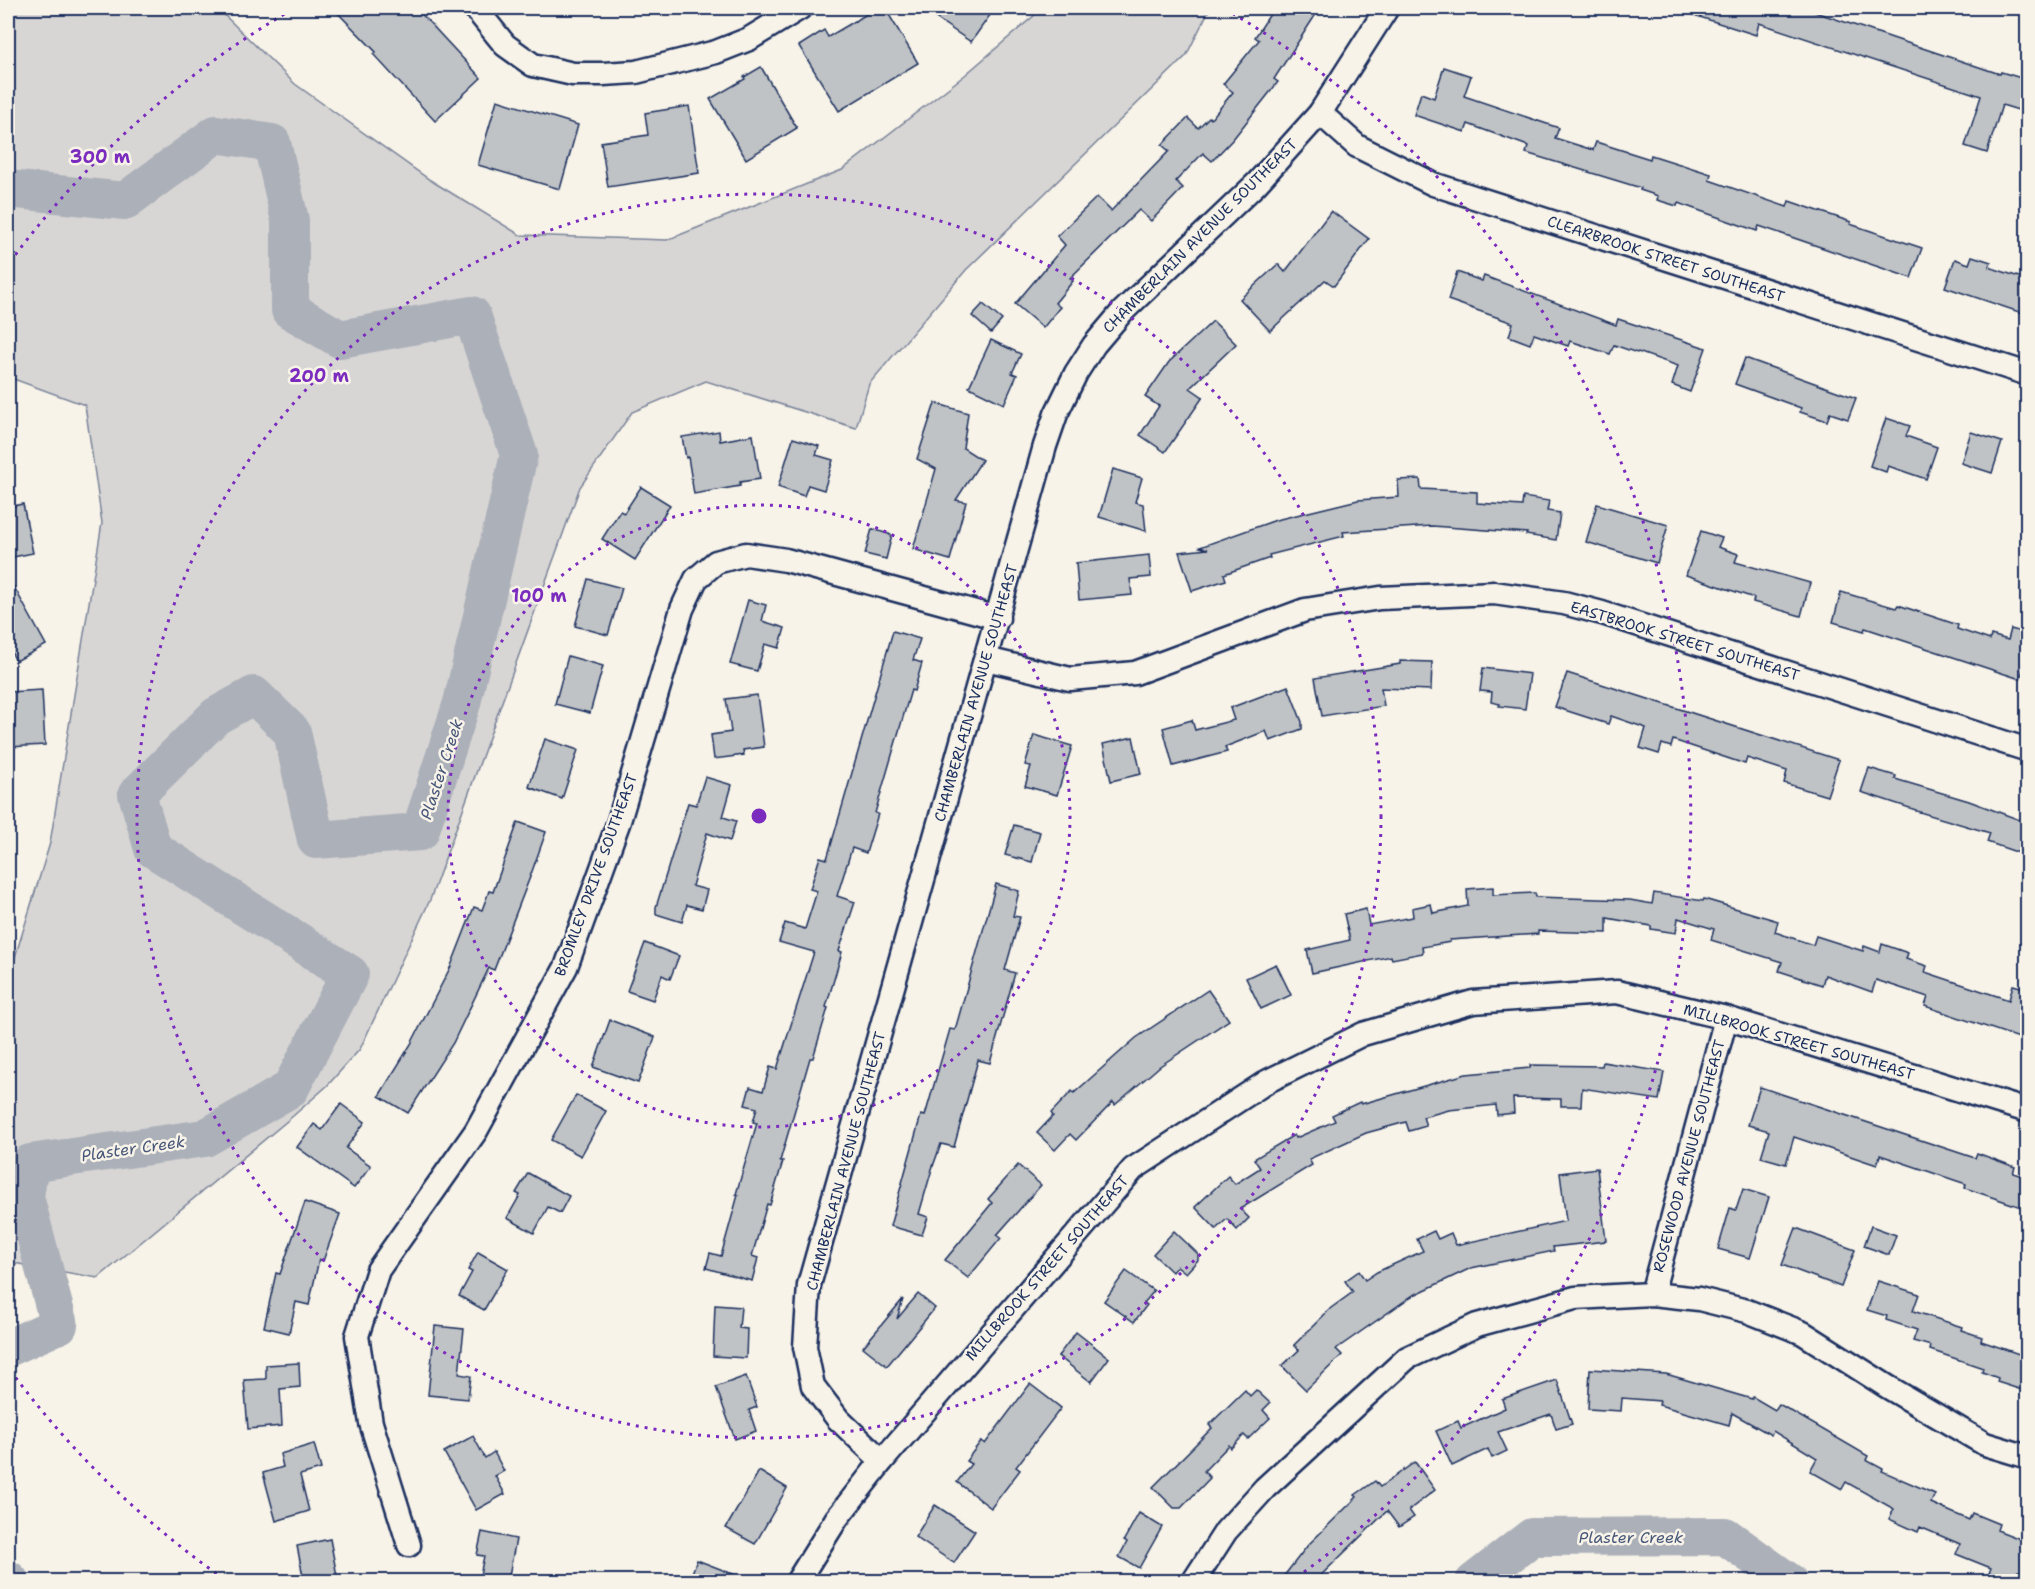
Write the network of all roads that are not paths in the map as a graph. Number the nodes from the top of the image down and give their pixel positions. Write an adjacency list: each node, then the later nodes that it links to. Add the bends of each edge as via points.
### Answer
1 (475, 8): 2 (street, via 506,45 532,65 573,74 636,72 716,52 749,39)
2 (800, 8)
3 (1387, 8): 4 (street, CHAMBERLAIN AVENUE SOUTHEAST)
4 (1320, 113): 5 (street, CLEARBROOK STREET SOUTHEAST, via 1357,146 1433,184); 6 (street, CHAMBERLAIN AVENUE SOUTHEAST, via 1257,183 1122,312 1076,373 1044,446)
5 (2028, 375)
6 (998, 618): 7 (street, CHAMBERLAIN AVENUE SOUTHEAST); 14 (street, BROMLEY DRIVE SOUTHEAST, via 798,562 746,554 716,562 696,579 682,609 619,821 566,967 476,1131 378,1270 357,1336 371,1423)
7 (986, 659): 8 (street, EASTBROOK STREET SOUTHEAST, via 1070,679 1135,673 1305,610 1380,598 1494,593 1602,613); 13 (street, CHAMBERLAIN AVENUE SOUTHEAST, via 809,1286 805,1347 813,1386 838,1419)
8 (2028, 750)
9 (1726, 1018): 10 (street, MILLBROOK STREET SOUTHEAST); 11 (street, ROSEWOOD AVENUE SOUTHEAST); 13 (street, MILLBROOK STREET SOUTHEAST, via 1617,992 1473,1002 1364,1034 1268,1081 1132,1169)
10 (2028, 1111)
11 (1652, 1294): 12 (street, via 1699,1299 1738,1309 1803,1333 1985,1444); 16 (street, via 1575,1298 1477,1325 1407,1358 1265,1488 1226,1531)
12 (2028, 1457)
13 (882, 1461): 15 (street, MILLBROOK STREET SOUTHEAST, via 837,1518)
14 (408, 1545)
15 (797, 1581)
16 (1193, 1581)

